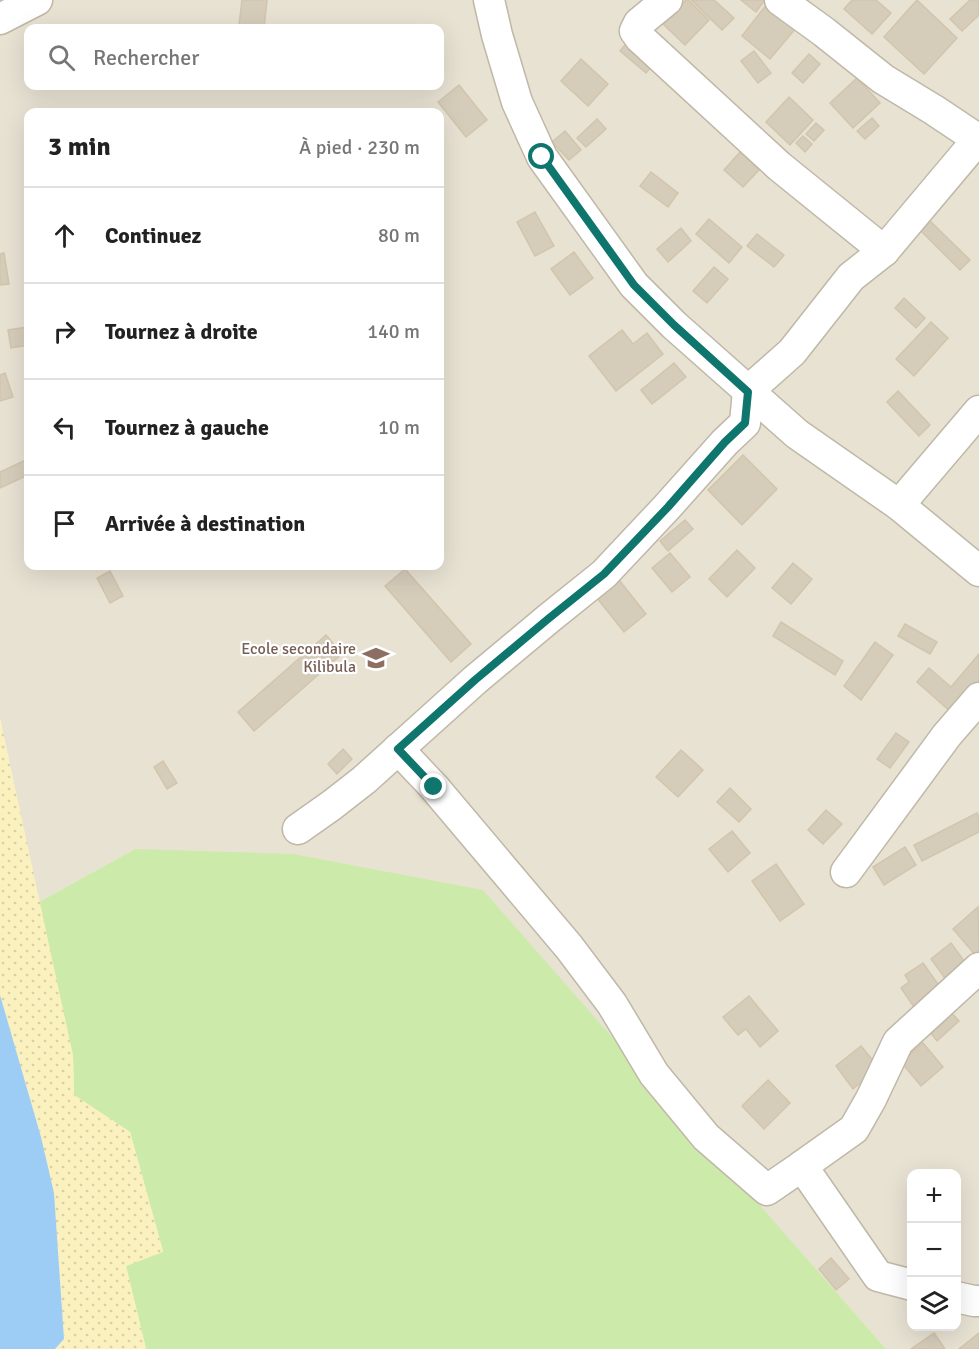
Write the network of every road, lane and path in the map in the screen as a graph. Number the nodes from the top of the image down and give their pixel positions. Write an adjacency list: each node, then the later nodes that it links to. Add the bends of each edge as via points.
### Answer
1 (37, 0): 5 (street)
2 (489, 0): 8 (street, via 517,102 542,157 634,285)
3 (667, 0): 7 (street, via 639,23 635,31 640,38 779,166)
4 (780, 0): 6 (street, via 883,79)
5 (0, 19)
6 (979, 139): 7 (street)
7 (884, 251): 8 (street, via 851,277 792,352)
8 (748, 392): 10 (street, via 797,434); 13 (street, via 745,423 604,574 484,672)
9 (979, 411): 10 (street)
10 (899, 505): 11 (street)
11 (979, 571)
12 (979, 698): 15 (street)
13 (398, 749): 14 (street); 17 (street, via 569,947 612,1004 654,1074 706,1137 767,1190)
14 (298, 829)
15 (846, 872)
16 (979, 968): 17 (street, via 898,1042 854,1129)
17 (801, 1166): 18 (street, via 878,1276)
18 (907, 1284)
19 (961, 1298): 20 (street)
20 (979, 1300)

